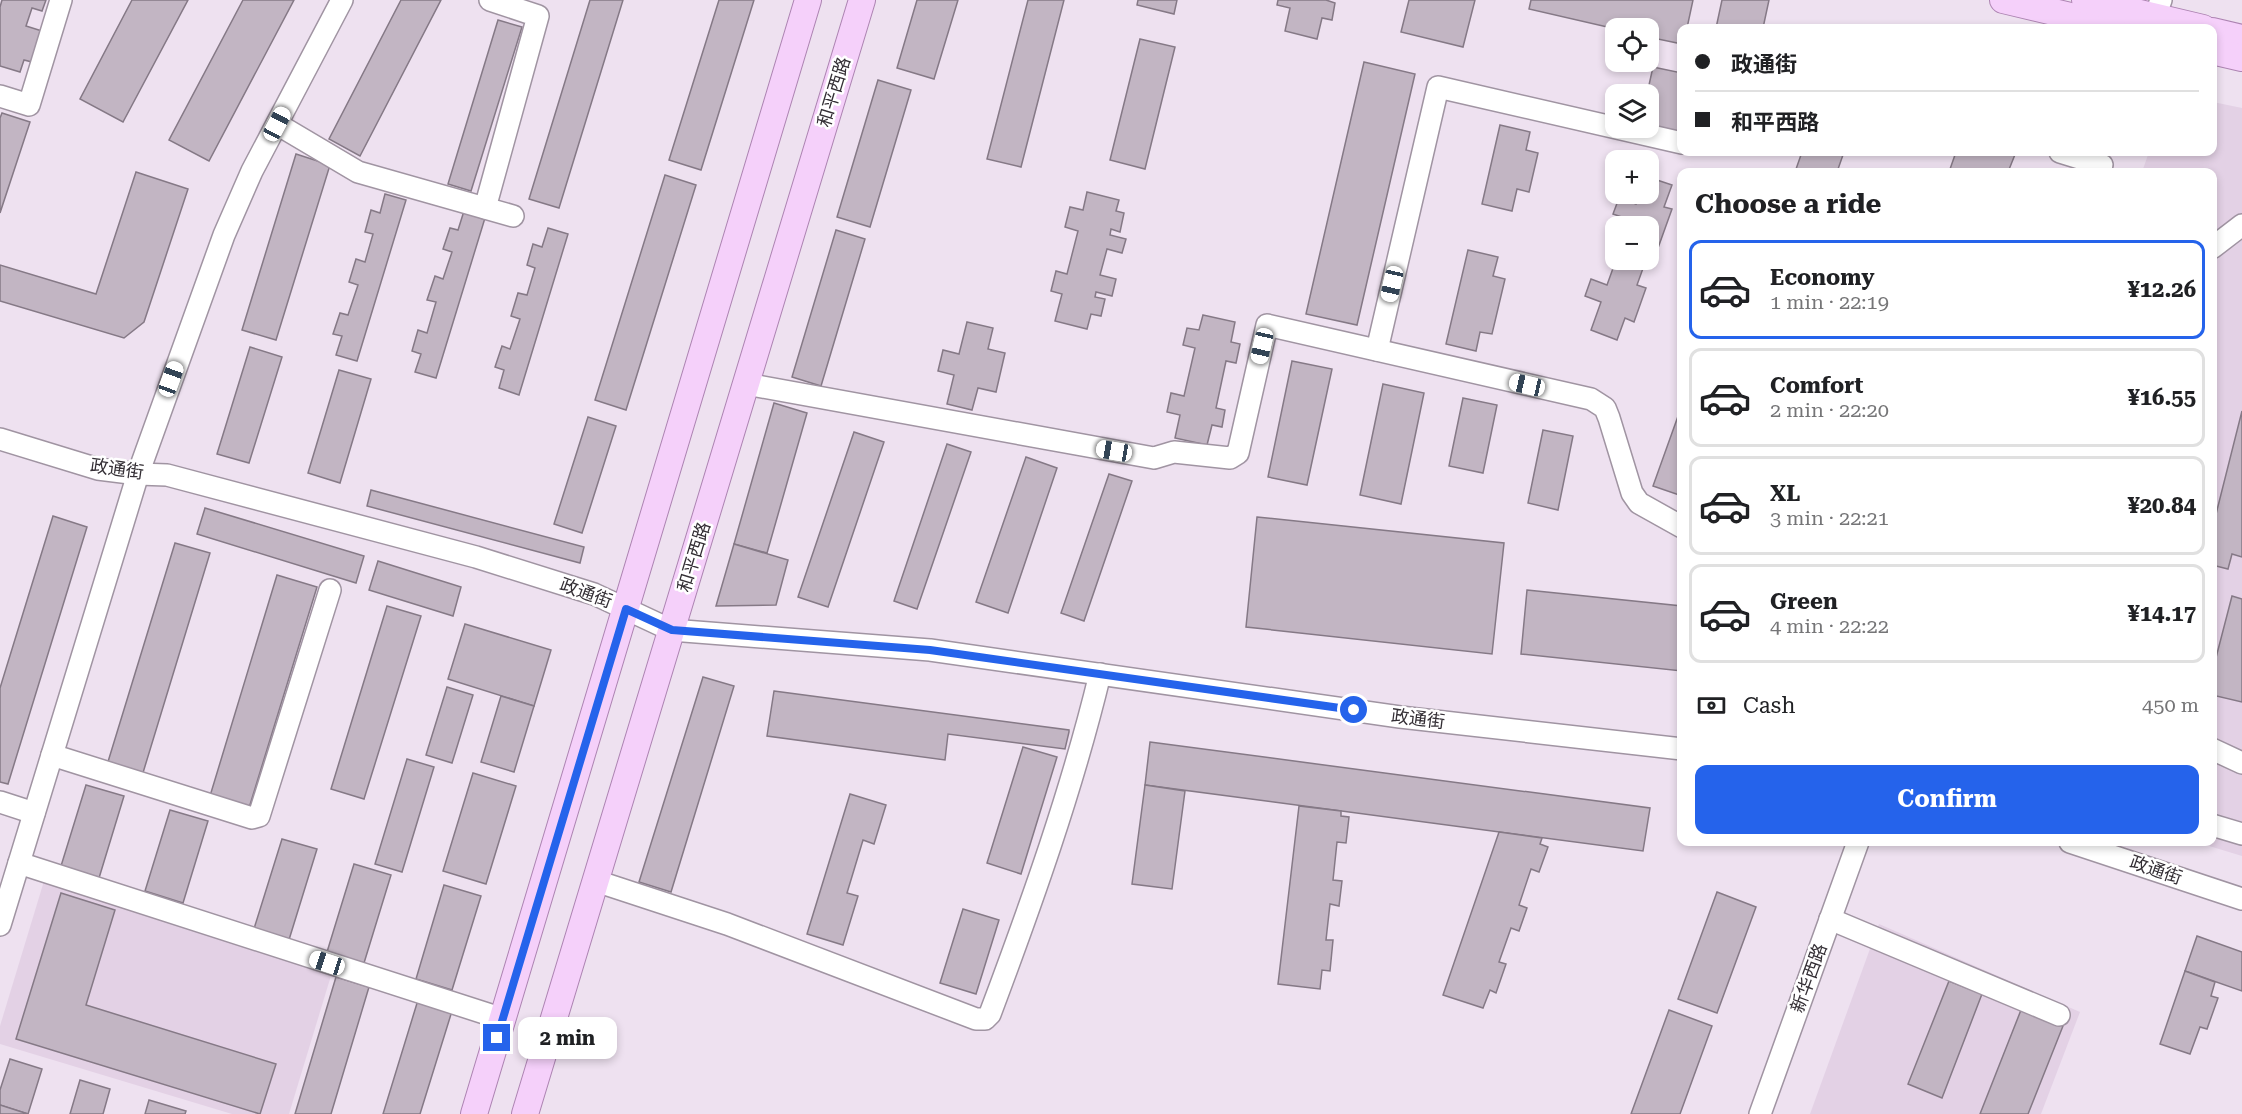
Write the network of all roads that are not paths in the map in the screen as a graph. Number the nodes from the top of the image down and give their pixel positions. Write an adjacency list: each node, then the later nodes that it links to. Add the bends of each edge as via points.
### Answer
1 (61, 0): 15 (street, via 29,105)
2 (342, 0): 16 (street)
3 (490, 0): 20 (street, via 538,16)
4 (808, 0): 30 (main road)
5 (862, 0): 25 (main road, 和平西路)
6 (2002, 0): 9 (main road)
7 (2085, 0): 8 (main road)
8 (2155, 15): 10 (main road)
9 (2104, 24)
10 (2189, 24)
11 (2217, 32): 12 (main road)
12 (2242, 38)
13 (2217, 52): 14 (main road)
14 (2242, 58)
15 (0, 96)
16 (277, 124): 20 (street, via 358,172); 27 (street, via 224,234)
17 (1677, 142): 24 (street, via 1438,87)
18 (2075, 156): 19 (street)
19 (2102, 163)
20 (485, 208): 21 (street)
21 (513, 216)
22 (2242, 225): 23 (street)
23 (2217, 244)
24 (1377, 350): 25 (street, via 1267,325 1238,453 1230,458 1174,452 1154,458); 28 (street, via 1591,399 1605,408 1632,493 1639,503)
25 (746, 384): 31 (main road, 和平西路)
26 (0, 439): 27 (street, 政通街, via 98,469)
27 (138, 474): 30 (street, 政通街, via 167,475 476,557 594,594); 35 (street)
28 (1677, 524)
29 (330, 590): 35 (street, via 259,816 252,818)
30 (626, 609): 31 (street, 政通街); 49 (main road)
31 (672, 630): 32 (street, 政通街, via 930,650); 44 (main road, 和平西路)
32 (1100, 674): 33 (street, 政通街, via 1400,717); 44 (street, via 1085,738 1043,871 985,1019 976,1019 727,924)
33 (1677, 748)
34 (2217, 751): 36 (street)
35 (52, 755): 38 (street)
36 (2242, 763)
37 (0, 802): 38 (street)
38 (34, 813): 43 (street)
39 (2217, 826): 40 (street)
40 (2242, 834)
41 (1857, 846): 46 (street, 新华西路)
42 (2082, 846): 45 (street, 政通街)
43 (19, 863): 47 (street); 49 (street)
44 (596, 881): 51 (main road, 和平西路)
45 (2242, 899)
46 (1830, 920): 48 (street); 52 (street, 新华西路)
47 (0, 925)
48 (2059, 1015)
49 (503, 1019): 50 (main road)
50 (474, 1114)
51 (525, 1114)
52 (1760, 1114)

